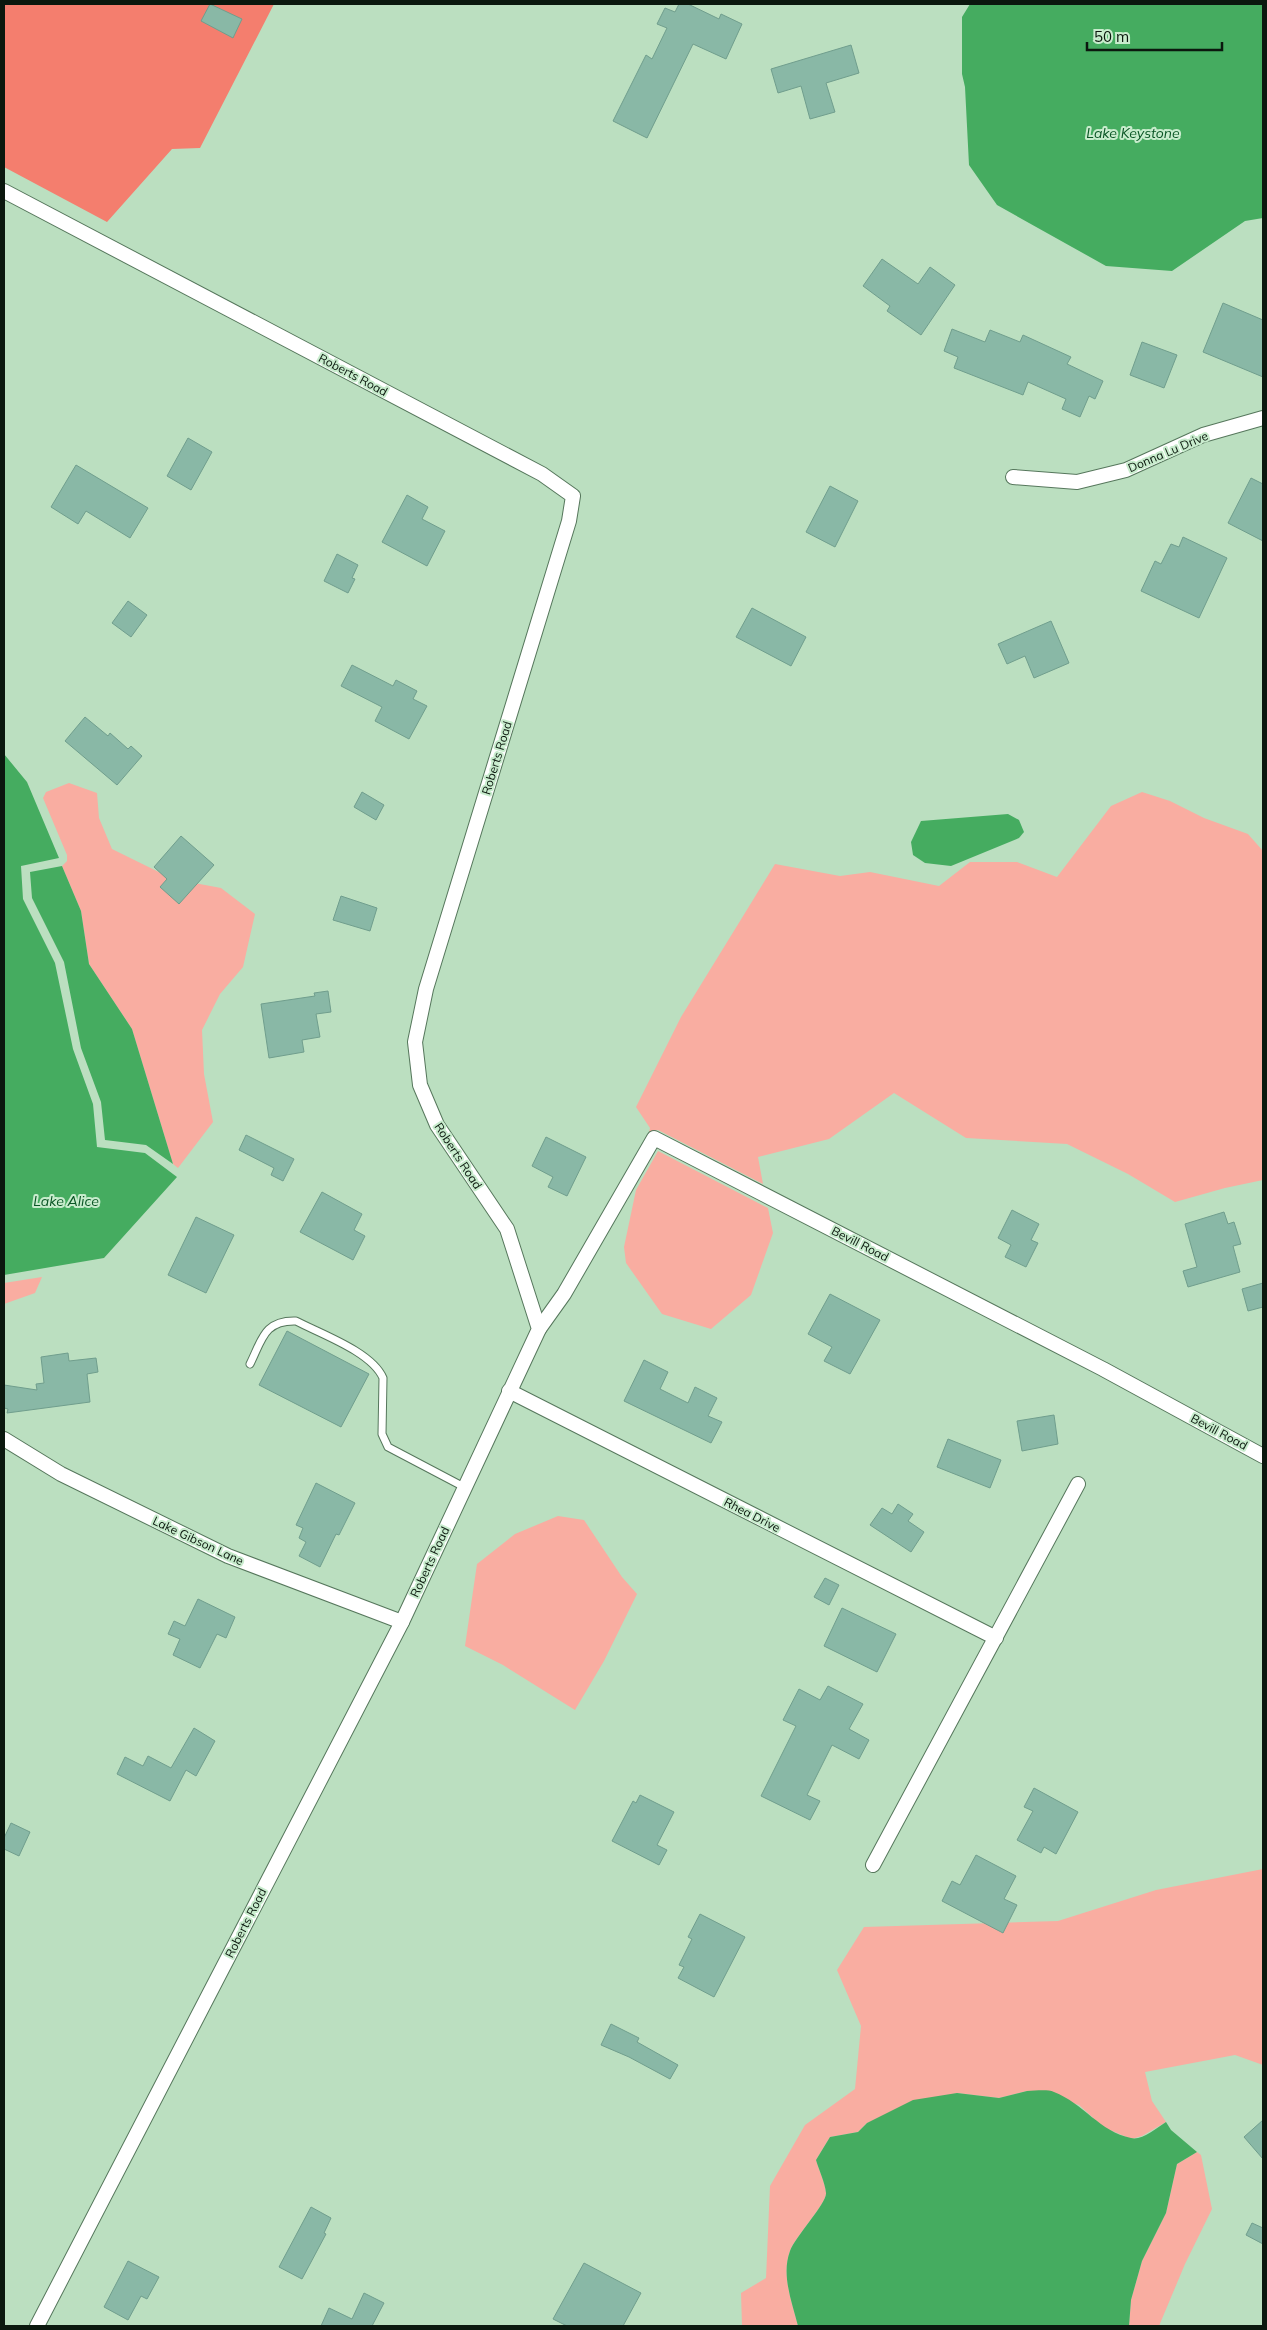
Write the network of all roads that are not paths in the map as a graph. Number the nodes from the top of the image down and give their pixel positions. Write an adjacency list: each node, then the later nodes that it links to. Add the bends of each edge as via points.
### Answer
1 (4, 192): 4 (street, Roberts Road, via 542,474 573,496 569,521 426,989 415,1042 420,1085 436,1125 507,1229)
2 (1263, 418): 3 (street, Donna Lu Drive, via 1203,435 1118,472 1077,482)
3 (1013, 477)
4 (538, 1328): 6 (street, Roberts Road); 8 (street, Bevill Road, via 564,1294 654,1138 1103,1369)
5 (250, 1364): 10 (lane, via 265,1332 286,1321 296,1321 366,1358 384,1378 382,1434 388,1447)
6 (509, 1391): 10 (street, Roberts Road); 12 (street, Rhea Drive)
7 (4, 1439): 11 (street, Lake Gibson Lane, via 61,1474 228,1556)
8 (1263, 1456)
9 (1078, 1484): 12 (street)
10 (464, 1488): 11 (street, Roberts Road)
11 (402, 1622): 14 (street, Roberts Road)
12 (996, 1638): 13 (street)
13 (873, 1865)
14 (37, 2326)

